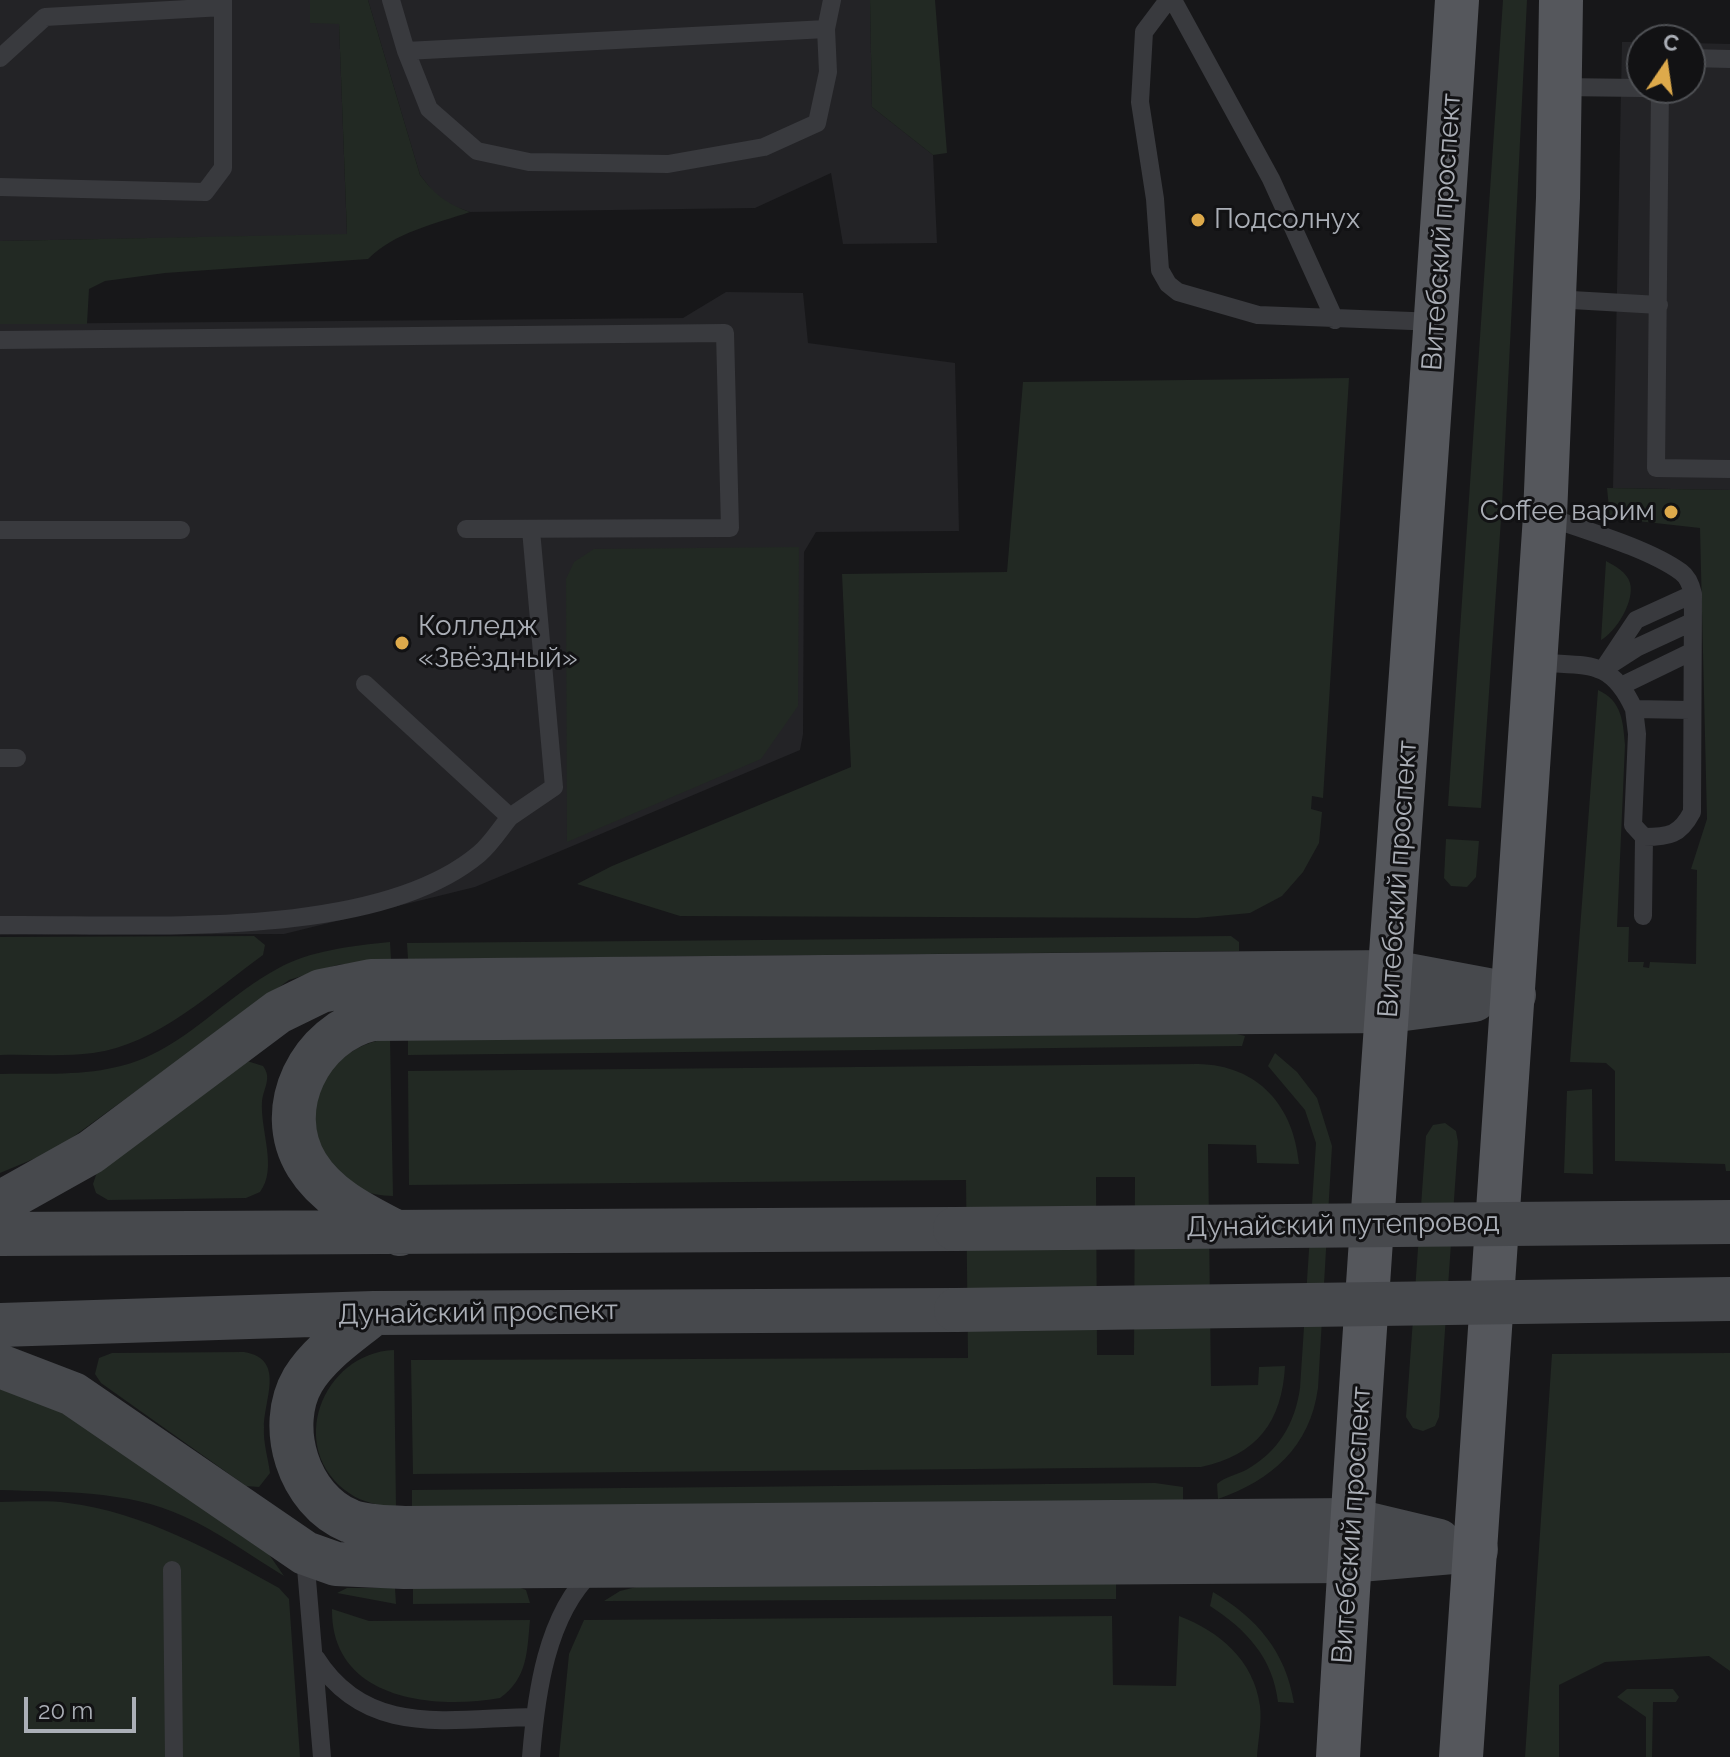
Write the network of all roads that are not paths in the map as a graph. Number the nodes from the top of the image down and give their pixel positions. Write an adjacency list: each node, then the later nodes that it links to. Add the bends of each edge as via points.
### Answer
1 (391, 0): 8 (lane)
2 (832, 0): 7 (lane)
3 (1170, 0): 18 (lane, via 1271,179); 18 (lane, via 1144,32 1140,102 1160,270 1178,292 1258,315)
4 (1457, 0): 19 (main road, Витебский проспект)
5 (1561, 0): 12 (main road)
6 (223, 4): 9 (lane, via 45,17); 15 (lane, via 223,168 205,192)
7 (826, 29): 8 (lane); 8 (lane, via 828,72 817,123 764,147 668,164 529,162 477,151 429,109)
8 (406, 51)
9 (0, 58)
10 (1706, 58): 11 (lane)
11 (1730, 59)
12 (1559, 87): 13 (lane); 16 (main road)
13 (1626, 88)
14 (1660, 104): 17 (lane)
15 (0, 187)
16 (1554, 299): 17 (lane); 22 (main road)
17 (1659, 305): 21 (lane, via 1656,468)
18 (1335, 320): 19 (lane)
19 (1437, 322): 40 (main road, Витебский проспект)
20 (0, 340): 26 (lane, via 725,333 730,528)
21 (1730, 469)
22 (1545, 516): 27 (lane, via 1681,572); 30 (main road)
23 (466, 529): 26 (lane)
24 (0, 530): 25 (lane)
25 (181, 530)
26 (531, 530): 36 (lane, via 554,787)
27 (1693, 594): 28 (lane); 31 (lane, via 1636,620)
28 (1692, 622): 29 (lane); 31 (lane)
29 (1691, 652): 33 (lane); 35 (lane)
30 (1535, 662): 31 (lane); 41 (main road)
31 (1604, 668): 33 (lane)
32 (365, 684): 36 (lane)
33 (1623, 685): 34 (lane)
34 (1634, 709): 35 (lane); 37 (lane, via 1633,825)
35 (1690, 710): 37 (lane, via 1692,812 1679,832)
36 (510, 817): 39 (lane, via 480,853 428,886 295,920)
37 (1644, 837): 38 (lane)
38 (1643, 916)
39 (0, 925)
40 (1390, 992): 41 (main road); 42 (main road, via 400,979 347,985 299,999 278,1012 91,1152); 45 (main road, via 372,1019 344,1029 313,1057 297,1093 295,1127 306,1164 321,1182 355,1210); 50 (main road, Витебский проспект)
41 (1514, 995): 51 (main road)
42 (0, 1203)
43 (1730, 1222): 45 (main road, Дунайский путепровод, bridge)
44 (0, 1234): 45 (main road)
45 (400, 1234)
46 (1730, 1299): 47 (main road, Дунайский проспект, bridge)
47 (374, 1313): 48 (main road, Дунайский проспект); 50 (main road, via 310,1370 292,1417 296,1457 307,1482 336,1513 362,1524)
48 (0, 1325)
49 (0, 1366): 52 (main road, via 73,1394)
50 (1350, 1541): 51 (main road); 53 (main road); 60 (main road, Витебский проспект)
51 (1476, 1550): 61 (main road)
52 (305, 1553): 53 (main road, via 364,1567); 55 (lane)
53 (598, 1566): 56 (lane, via 574,1589 561,1613)
54 (172, 1570): 57 (lane)
55 (316, 1658): 56 (lane, via 331,1683 352,1699 396,1718); 58 (lane)
56 (534, 1717): 59 (lane)
57 (174, 1757)
58 (322, 1757)
59 (531, 1757)
60 (1338, 1757)
61 (1461, 1757)

